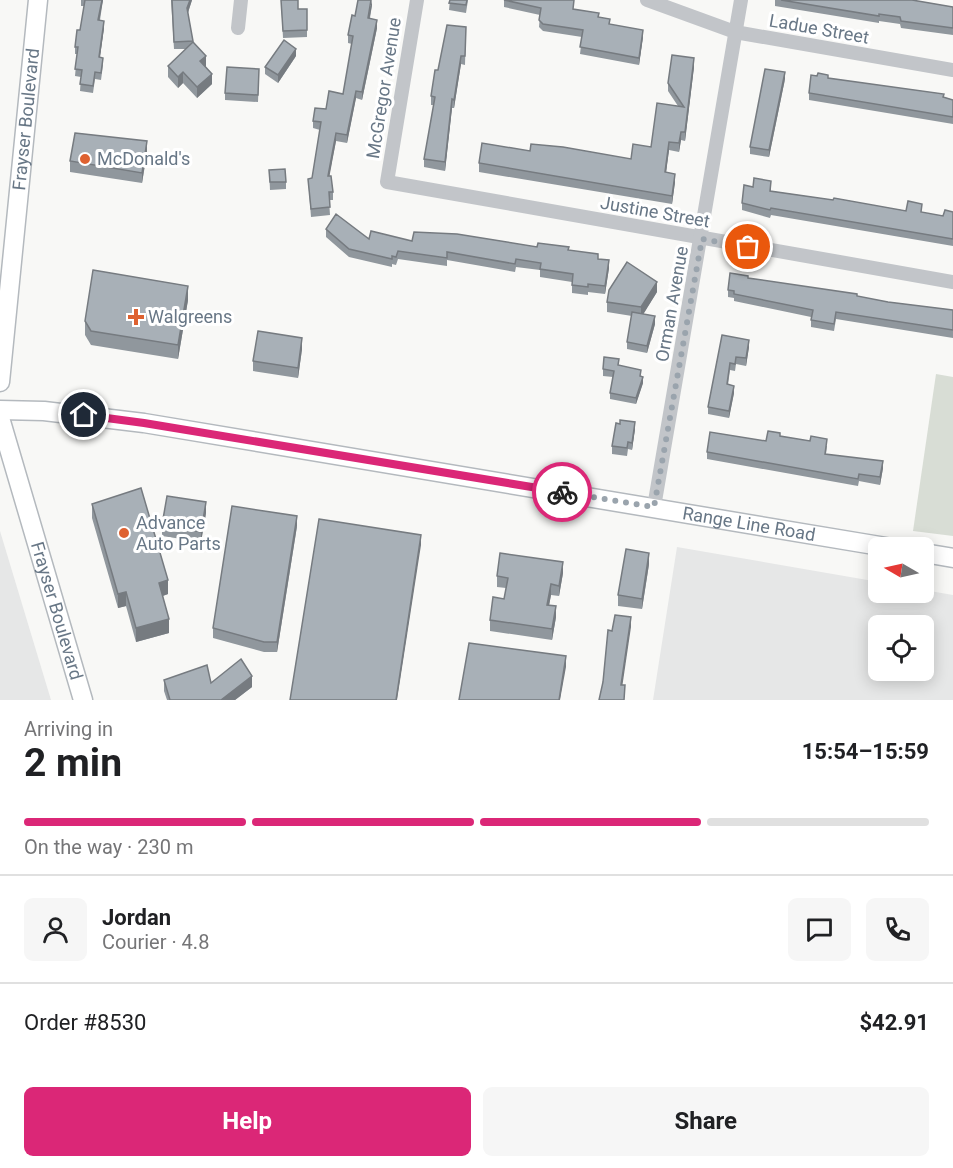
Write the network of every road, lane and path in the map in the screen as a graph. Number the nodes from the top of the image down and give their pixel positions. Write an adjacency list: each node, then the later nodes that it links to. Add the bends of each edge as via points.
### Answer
1 (38, 0): 12 (main road, Frayser Boulevard)
2 (241, 0): 6 (street)
3 (417, 0): 9 (street, McGregor Avenue)
4 (647, 0): 7 (street, Ladue Street)
5 (741, 0): 7 (street, Orman Avenue)
6 (238, 28)
7 (735, 32): 8 (street, Ladue Street); 10 (street, Orman Avenue)
8 (953, 70)
9 (387, 182): 10 (street, Justine Street)
10 (702, 239): 11 (street, Justine Street); 15 (street, Orman Avenue)
11 (953, 282)
12 (0, 382)
13 (0, 411): 15 (main road, Range Line Road, via 44,411 144,423)
14 (0, 418): 19 (main road, Frayser Boulevard)
15 (654, 507): 16 (main road, Range Line Road)
16 (868, 544)
17 (934, 555): 18 (main road)
18 (953, 558)
19 (82, 700)

